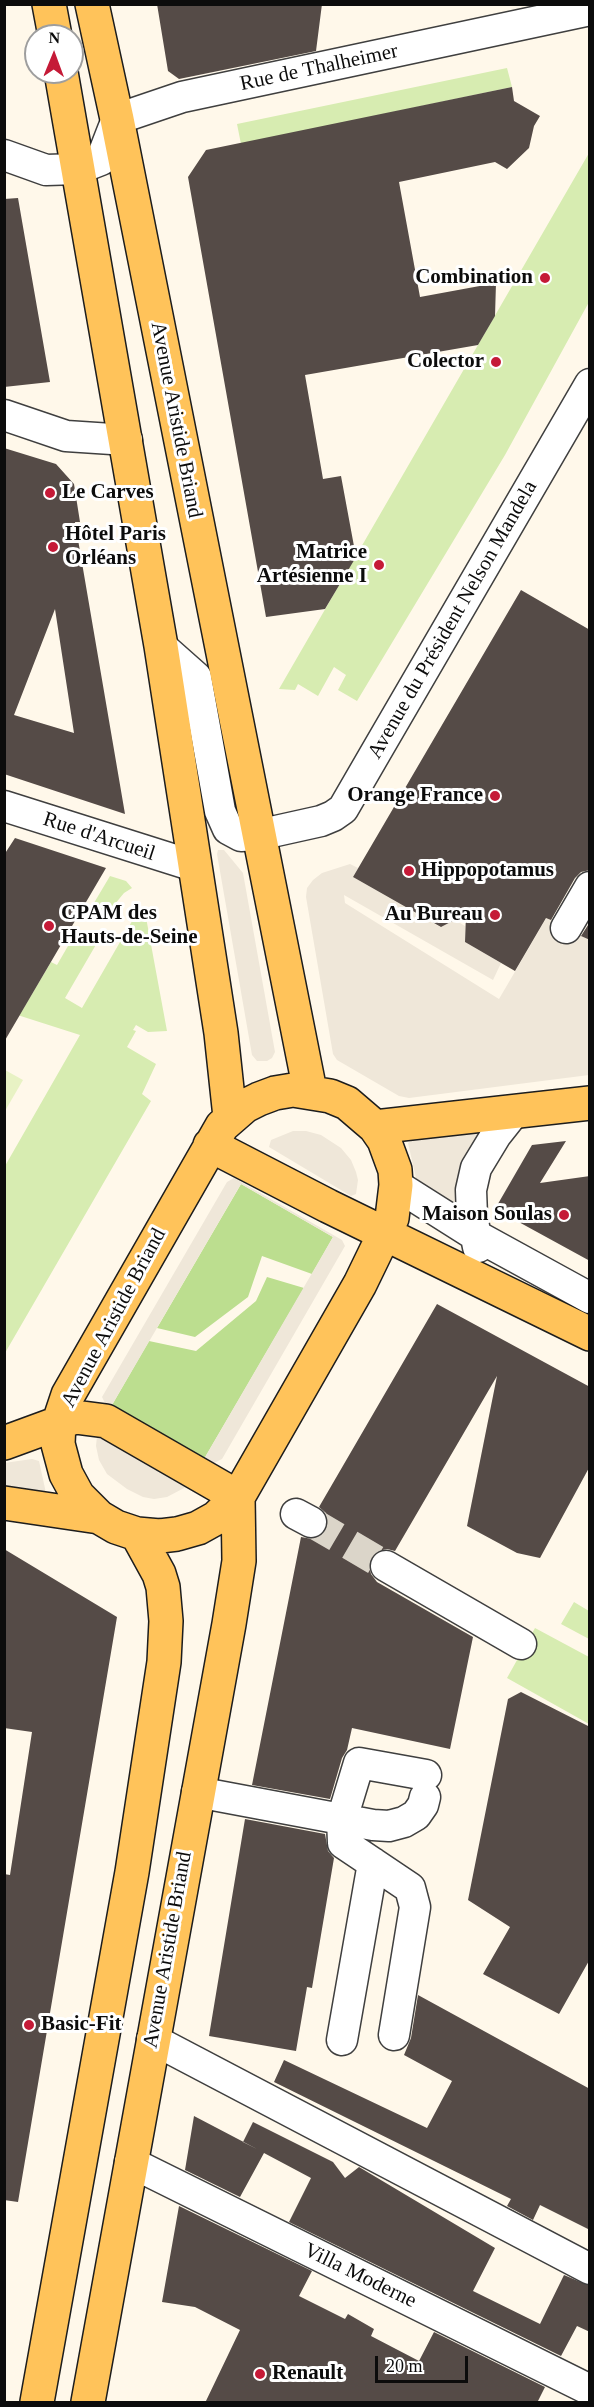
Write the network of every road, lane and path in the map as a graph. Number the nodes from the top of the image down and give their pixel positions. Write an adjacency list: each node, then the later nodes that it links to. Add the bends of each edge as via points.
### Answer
1 (49, 4): 4 (main road)
2 (92, 4): 7 (main road, Avenue Aristide Briand)
3 (590, 10): 7 (street, Rue de Thalheimer, via 182,97)
4 (53, 24)
5 (590, 26): 7 (street)
6 (63, 84): 9 (main road)
7 (117, 123): 9 (street, via 101,160); 15 (main road, Avenue Aristide Briand)
8 (4, 155): 9 (street, via 46,170)
9 (78, 169): 12 (main road)
10 (590, 384): 15 (street, Avenue du Président Nelson Mandela, via 343,809 321,821)
11 (4, 415): 12 (street, via 66,436)
12 (127, 441): 13 (main road)
13 (161, 646): 15 (street, via 196,677 224,824 237,835); 16 (main road)
14 (4, 806): 16 (street, Rue d'Arcueil)
15 (258, 835): 19 (main road, Avenue Aristide Briand)
16 (194, 866): 22 (main road, via 221,1033)
17 (590, 887): 18 (street)
18 (566, 928)
19 (310, 1091): 22 (main road, Avenue Aristide Briand, via 275,1093 244,1106); 23 (main road, Avenue Aristide Briand, via 347,1103)
20 (590, 1103): 21 (main road)
21 (515, 1111): 23 (main road); 27 (street, via 476,1168 471,1190)
22 (230, 1117): 24 (main road, Avenue Aristide Briand)
23 (375, 1127): 25 (main road, Avenue Aristide Briand, via 391,1155)
24 (210, 1145): 26 (main road); 31 (main road, Avenue Aristide Briand, via 68,1395)
25 (396, 1185): 26 (main road, Avenue Aristide Briand, via 393,1218); 27 (street)
26 (386, 1233): 28 (main road); 33 (main road, Avenue Aristide Briand)
27 (475, 1235): 28 (street); 29 (street)
28 (491, 1285): 30 (main road)
29 (590, 1298)
30 (590, 1334)
31 (59, 1422): 32 (main road); 33 (main road, via 75,1417 106,1421); 35 (main road, Avenue Aristide Briand, via 58,1444 66,1474 78,1496)
32 (4, 1443)
33 (238, 1497): 36 (main road, Avenue Aristide Briand, via 216,1518 198,1528 160,1536); 39 (main road, Avenue Aristide Briand, via 239,1561)
34 (4, 1503): 35 (main road)
35 (99, 1517): 36 (main road, Avenue Aristide Briand)
36 (137, 1534): 48 (main road, via 163,1587 164,1662 132,1872)
37 (386, 1566): 38 (street)
38 (521, 1644)
39 (197, 1792): 40 (street); 43 (main road, Avenue Aristide Briand)
40 (342, 1819): 40 (street, via 389,1826 404,1822 423,1805 426,1786 359,1763); 41 (street, via 343,1842)
41 (373, 1863): 42 (street, via 410,1888 415,1907); 44 (street)
42 (394, 2035)
43 (152, 2039): 45 (main road, Avenue Aristide Briand); 46 (street)
44 (342, 2040)
45 (130, 2162): 47 (street, Villa Moderne); 49 (main road, Avenue Aristide Briand)
46 (590, 2269)
47 (590, 2390)
48 (37, 2403)
49 (88, 2403)

